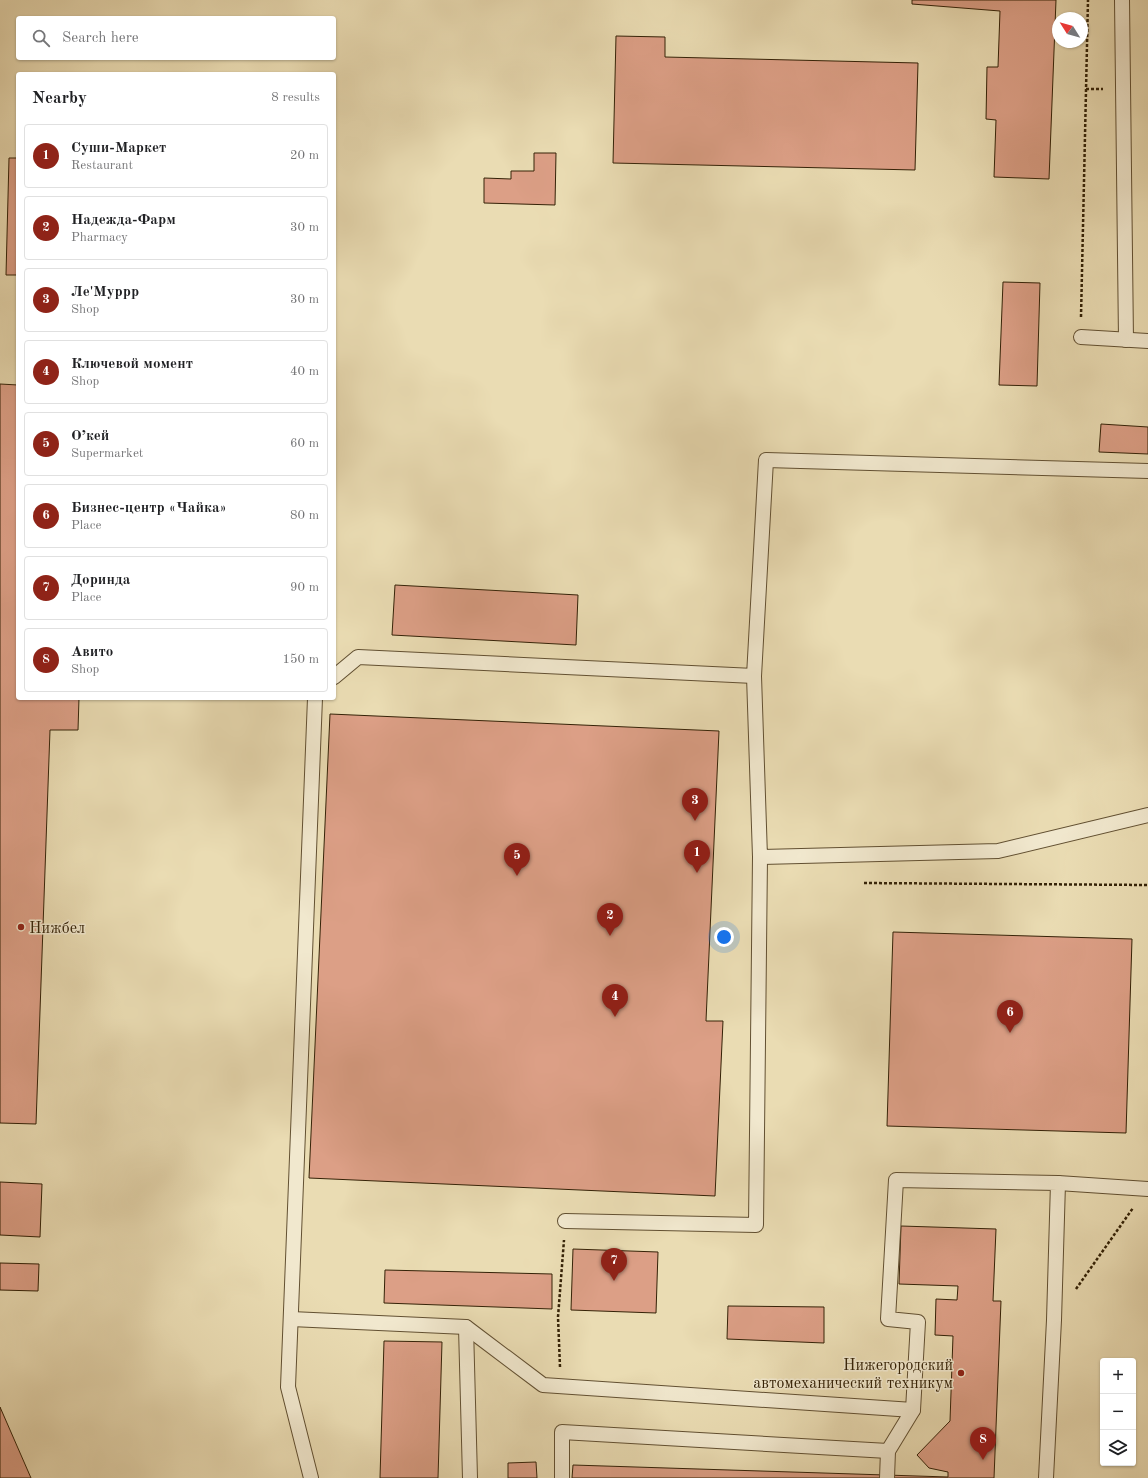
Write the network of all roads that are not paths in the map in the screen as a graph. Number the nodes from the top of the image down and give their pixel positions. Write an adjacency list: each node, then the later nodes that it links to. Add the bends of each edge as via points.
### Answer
1 (1122, 0): 3 (lane)
2 (1081, 337): 3 (lane)
3 (1126, 340): 4 (lane)
4 (1148, 341)
5 (1148, 471): 7 (lane, via 766,460)
6 (336, 675): 7 (lane, via 358,656)
7 (754, 676): 10 (lane)
8 (315, 700): 14 (lane)
9 (1148, 815): 10 (lane, via 998,851)
10 (760, 857): 13 (lane, via 756,1225)
11 (1058, 1183): 12 (lane); 16 (lane, via 896,1180 888,1319 918,1322); 22 (lane)
12 (1147, 1189)
13 (565, 1221)
14 (291, 1319): 15 (lane); 18 (lane, via 288,1387)
15 (466, 1327): 16 (lane, via 543,1385); 19 (lane)
16 (913, 1410): 17 (lane)
17 (888, 1451): 20 (lane, via 562,1432); 21 (lane)
18 (311, 1478)
19 (470, 1478)
20 (562, 1478)
21 (887, 1478)
22 (1046, 1478)

